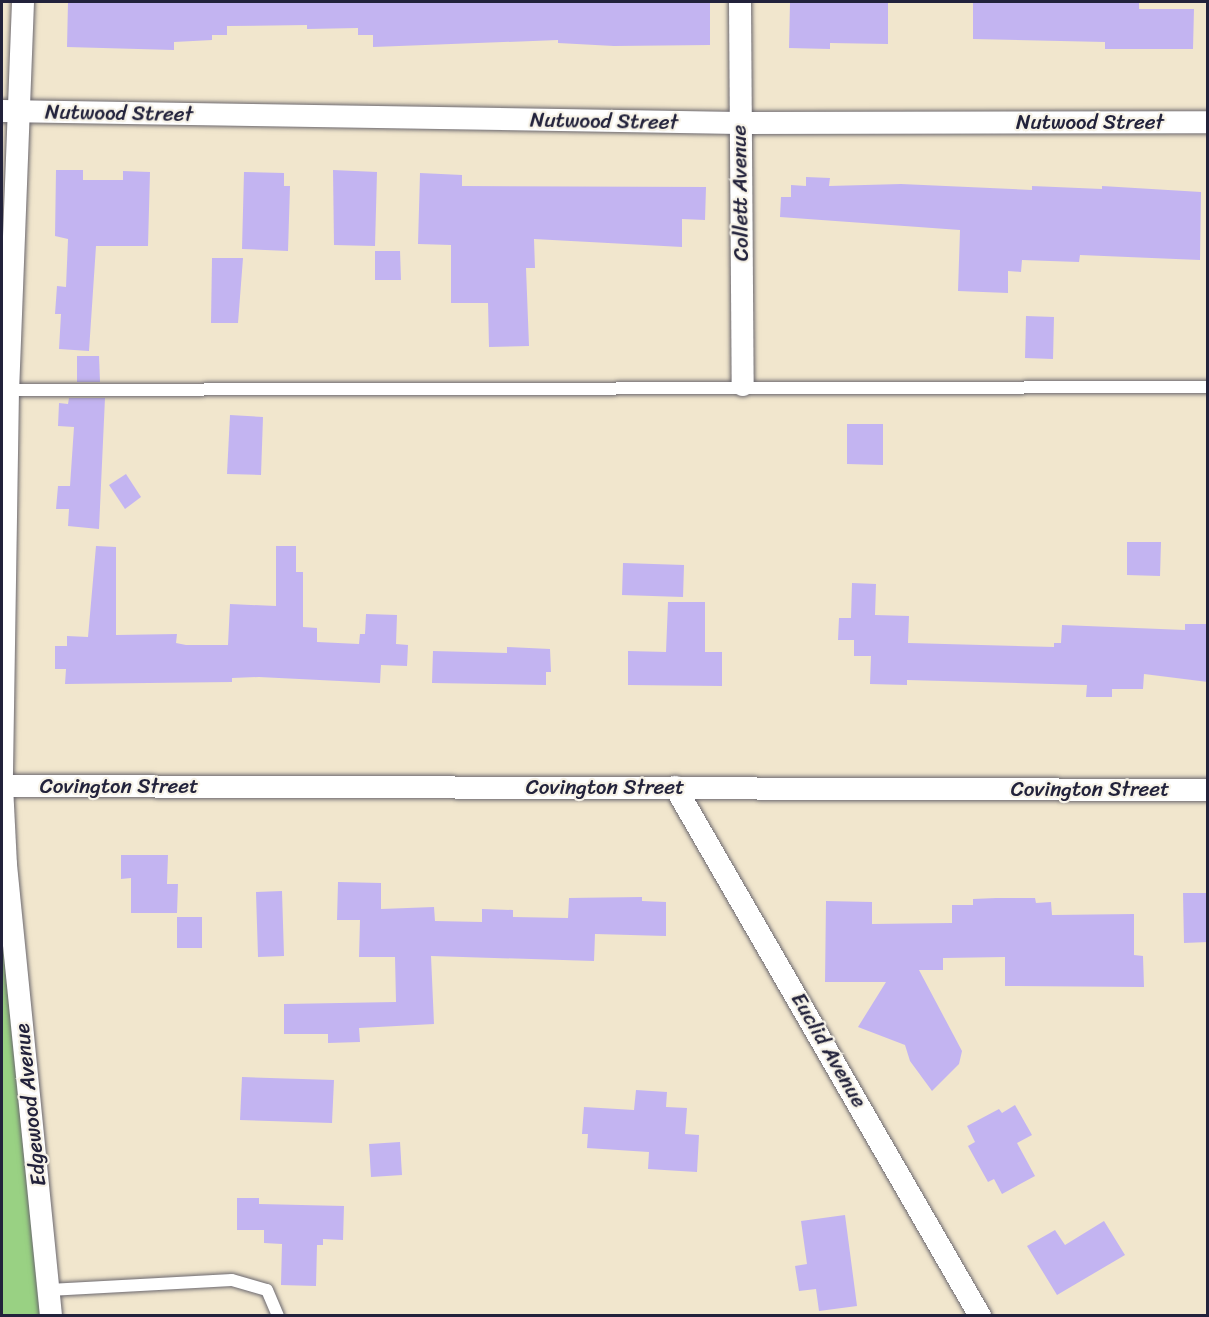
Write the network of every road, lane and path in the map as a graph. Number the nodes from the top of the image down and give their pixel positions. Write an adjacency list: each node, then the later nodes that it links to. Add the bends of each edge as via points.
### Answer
1 (23, 2): 3 (street, Edgewood Avenue)
2 (740, 2): 5 (street, Collett Avenue)
3 (9, 111): 5 (street, Nutwood Street); 8 (street, Edgewood Avenue)
4 (1208, 122): 5 (street, Nutwood Street)
5 (739, 123): 6 (street, Collett Avenue)
6 (743, 385): 7 (lane); 8 (lane)
7 (1208, 387)
8 (5, 390): 9 (street, Edgewood Avenue)
9 (2, 786): 10 (street, Covington Street); 12 (street, Edgewood Avenue, via 6,866)
10 (675, 787): 11 (street, Covington Street); 15 (street, Euclid Avenue)
11 (1208, 790)
12 (49, 1290): 13 (street, Edgewood Avenue); 14 (lane, via 232,1280 267,1290)
13 (51, 1316)
14 (278, 1316)
15 (980, 1316)

